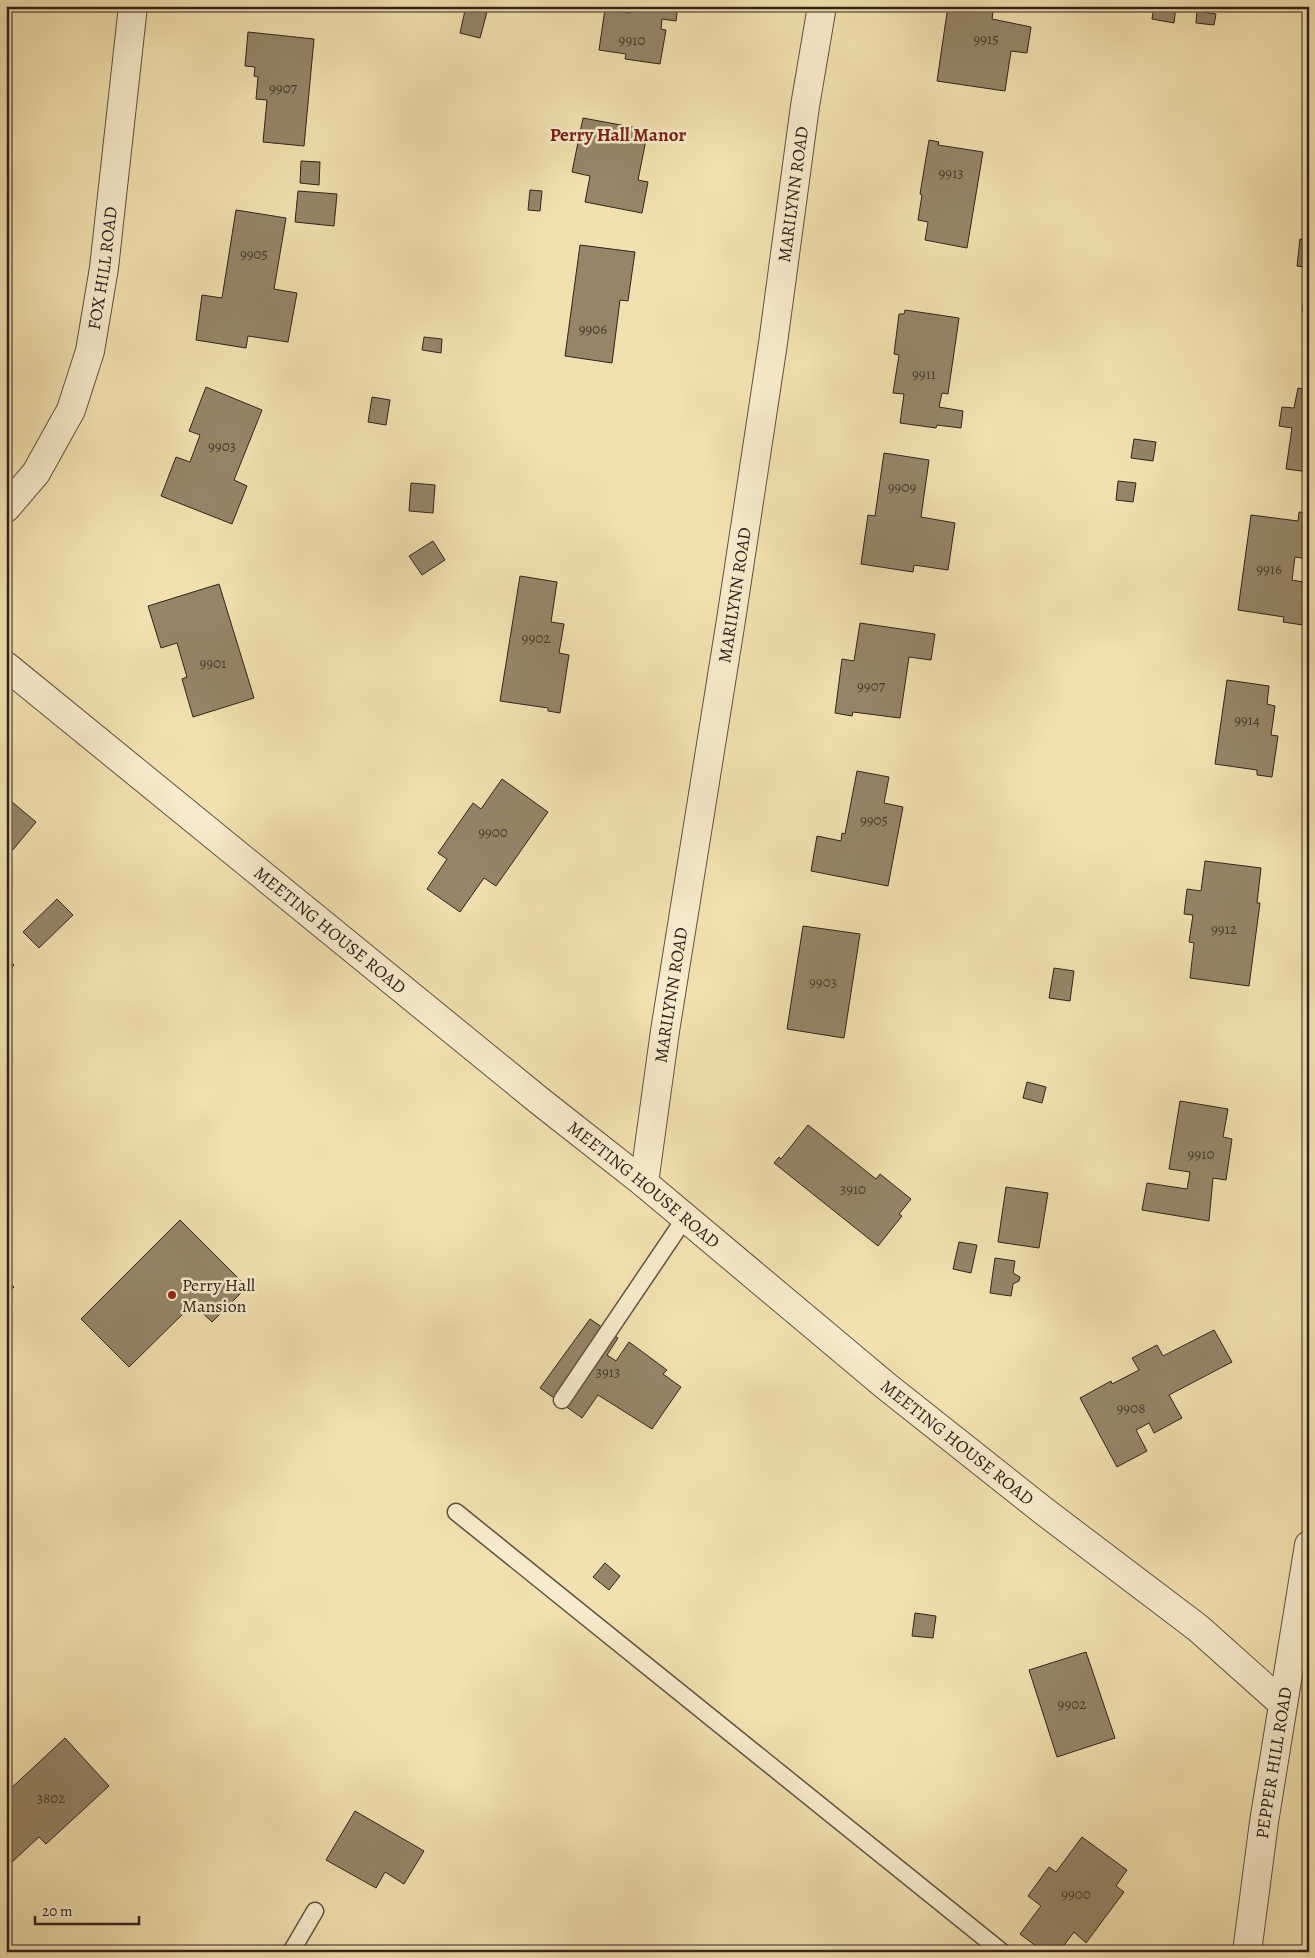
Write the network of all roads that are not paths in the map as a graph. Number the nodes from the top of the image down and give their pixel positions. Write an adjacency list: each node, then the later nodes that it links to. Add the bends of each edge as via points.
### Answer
1 (133, 6): 3 (street, FOX HILL ROAD, via 104,268 90,351 71,410 36,473)
2 (822, 6): 5 (street, MARILYNN ROAD)
3 (6, 508)
4 (6, 666): 5 (street, MEETING HOUSE ROAD)
5 (644, 1184): 6 (street, MEETING HOUSE ROAD)
6 (685, 1218): 7 (lane); 10 (street, MEETING HOUSE ROAD, via 886,1386 1198,1628)
7 (562, 1400)
8 (456, 1512): 13 (lane)
9 (1309, 1545): 10 (street, PEPPER HILL ROAD)
10 (1282, 1703): 14 (street, PEPPER HILL ROAD)
11 (315, 1911): 12 (lane)
12 (291, 1952)
13 (1002, 1952)
14 (1247, 1952)

